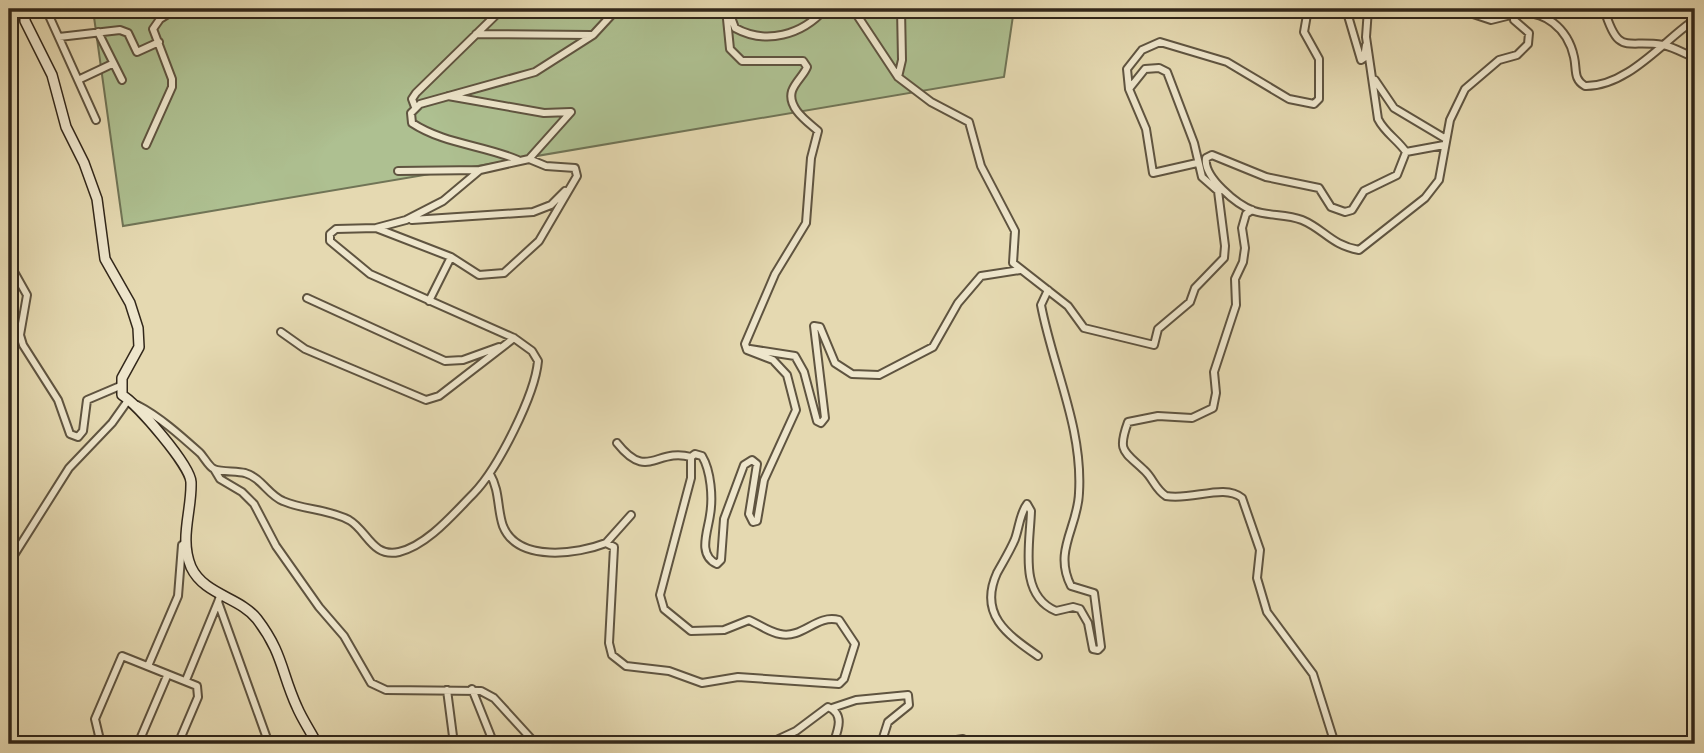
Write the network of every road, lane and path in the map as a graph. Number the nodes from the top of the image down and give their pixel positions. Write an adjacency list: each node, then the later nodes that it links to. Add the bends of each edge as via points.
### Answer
1 (24, 9): 57 (main road, via 97,199 106,259 138,328 139,347)
2 (46, 9): 20 (street)
3 (176, 9): 22 (street, via 155,24)
4 (502, 9): 18 (street)
5 (617, 9): 19 (street)
6 (727, 9): 7 (street, via 735,28 749,36 777,37 813,23); 56 (street, via 730,49 742,61 806,63 792,99 818,131 806,223 775,274 749,330)
7 (825, 9)
8 (853, 9): 26 (street)
9 (901, 9): 26 (street)
10 (1308, 9): 30 (street, via 1304,32 1319,59 1319,99 1314,104 1289,99 1227,62 1160,42 1142,50 1128,69)
11 (1346, 9): 21 (street, via 1361,60)
12 (1368, 9): 21 (street)
13 (1458, 9): 15 (street, via 1490,20)
14 (1604, 9): 23 (street, via 1616,38 1635,46)
15 (1515, 14): 23 (street, via 1549,18 1558,26 1568,40 1575,75 1585,86 1605,84); 34 (street, via 1514,20 1529,33 1528,44 1517,55 1499,60 1465,89)
16 (1695, 23): 23 (street)
17 (98, 32): 20 (street); 22 (street, via 125,31 137,52); 25 (street)
18 (476, 34): 19 (street); 32 (street, via 416,93 412,99)
19 (593, 35): 31 (street, via 535,72)
20 (59, 37): 28 (street)
21 (1366, 37): 27 (street)
22 (159, 42): 35 (street, via 172,87)
23 (1665, 45): 24 (street)
24 (1695, 58)
25 (112, 64): 28 (street); 29 (street)
26 (898, 77): 49 (street, via 931,102 970,122 981,166 1014,231 1013,263)
27 (1374, 79): 34 (street, via 1394,107); 36 (street, via 1378,119)
28 (78, 80): 33 (street)
29 (122, 80)
30 (1129, 89): 39 (street, via 1146,129 1153,173); 39 (street, via 1144,69 1167,72)
31 (448, 96): 32 (street); 37 (street, via 544,113 571,111)
32 (415, 107): 38 (street, via 412,123 432,136 495,150)
33 (96, 120)
34 (1445, 142): 36 (street); 44 (street, via 1439,180 1425,198 1359,250 1340,245 1304,221)
35 (146, 145)
36 (1406, 152): 43 (street, via 1397,175 1364,191 1352,210 1345,212 1331,207 1319,188 1266,177 1212,155 1206,158 1208,177)
37 (528, 159): 38 (street); 42 (street, via 575,168 577,176)
38 (520, 161): 40 (street)
39 (1197, 163): 43 (street, via 1202,177)
40 (480, 170): 41 (street); 45 (street, via 443,201)
41 (398, 171)
42 (567, 189): 45 (street, via 551,205 533,212); 47 (street, via 548,230 511,269 479,275)
43 (1220, 189): 44 (street); 50 (street, via 1224,258 1195,288 1190,302 1158,329 1154,345 1084,328 1068,306)
44 (1252, 211): 90 (street, via 1242,228 1245,248 1235,279 1236,305 1213,372 1213,408 1192,418 1158,416 1128,422 1122,445 1128,458 1145,470 1166,496 1194,498 1227,490 1242,498 1260,550 1257,578 1268,612 1313,674)
45 (407, 220): 46 (street)
46 (376, 228): 47 (street); 52 (street, via 336,229 330,241 370,274)
47 (451, 257): 52 (street)
48 (9, 263): 59 (street, via 27,295 20,335 23,345 58,400 69,434)
49 (1020, 270): 50 (street); 56 (street, via 981,276 958,303 933,347 879,375 852,374 835,363 820,327 814,326 825,418 821,423 795,356)
50 (1048, 290): 70 (street, via 1041,305 1075,432 1079,467 1080,496 1063,558 1071,586 1094,593 1101,647 1093,649 1080,609 1056,611 1032,590 1031,511 1027,503 990,603 1007,634)
51 (307, 298): 55 (street, via 445,361 463,360)
52 (429, 301): 54 (street)
53 (281, 332): 55 (street, via 305,349 426,400 439,396)
54 (514, 338): 55 (street); 64 (street, via 535,354 537,372)
55 (503, 346)
56 (747, 350): 62 (street, via 773,360 787,375 796,410 764,480 757,522 749,514 757,464 752,460 744,465 724,519 717,564 709,558 705,545 711,505 707,464 702,456)
57 (120, 386): 58 (main road, via 122,395); 59 (street, via 87,400)
58 (133, 402): 61 (street); 63 (street, via 194,447); 66 (main road, via 188,472)
59 (78, 437): 61 (street)
60 (617, 443): 62 (street, via 638,462)
61 (86, 448): 68 (street)
62 (691, 457): 67 (street, via 691,478 663,575 660,594 664,609 691,631 724,630 749,620 780,635 791,635 825,618 839,620 855,644 842,682 738,677 702,683 669,671 626,666 612,654 609,643 616,552)
63 (214, 470): 64 (street, via 256,477 282,501 347,519 372,545 399,552 420,543); 74 (street, via 254,504 276,546 344,636 371,683 386,690)
64 (490, 474): 67 (street, via 502,524 519,543 538,551 562,552)
65 (631, 515): 67 (street)
66 (186, 543): 69 (main road, via 195,574); 71 (street, via 182,545 178,596)
67 (606, 544)
68 (9, 563)
69 (219, 599): 73 (street); 80 (street); 81 (main road, via 248,610 270,637)
70 (1038, 656)
71 (148, 666): 72 (street); 77 (street, via 127,656 119,658 95,719)
72 (167, 676): 73 (street); 78 (street)
73 (186, 680): 79 (street, via 199,690)
74 (447, 690): 75 (street); 82 (street)
75 (472, 690): 83 (street); 84 (street, via 494,698)
76 (832, 708): 85 (street, via 824,708 796,731); 86 (street, via 839,720); 87 (street, via 856,700 908,695 909,705 888,723)
77 (101, 744)
78 (138, 744)
79 (178, 744)
80 (270, 744)
81 (317, 744)
82 (454, 744)
83 (494, 744)
84 (536, 744)
85 (768, 744)
86 (833, 744)
87 (881, 744)
88 (930, 744): 89 (street, via 963,739)
89 (967, 744)
90 (1335, 744)

